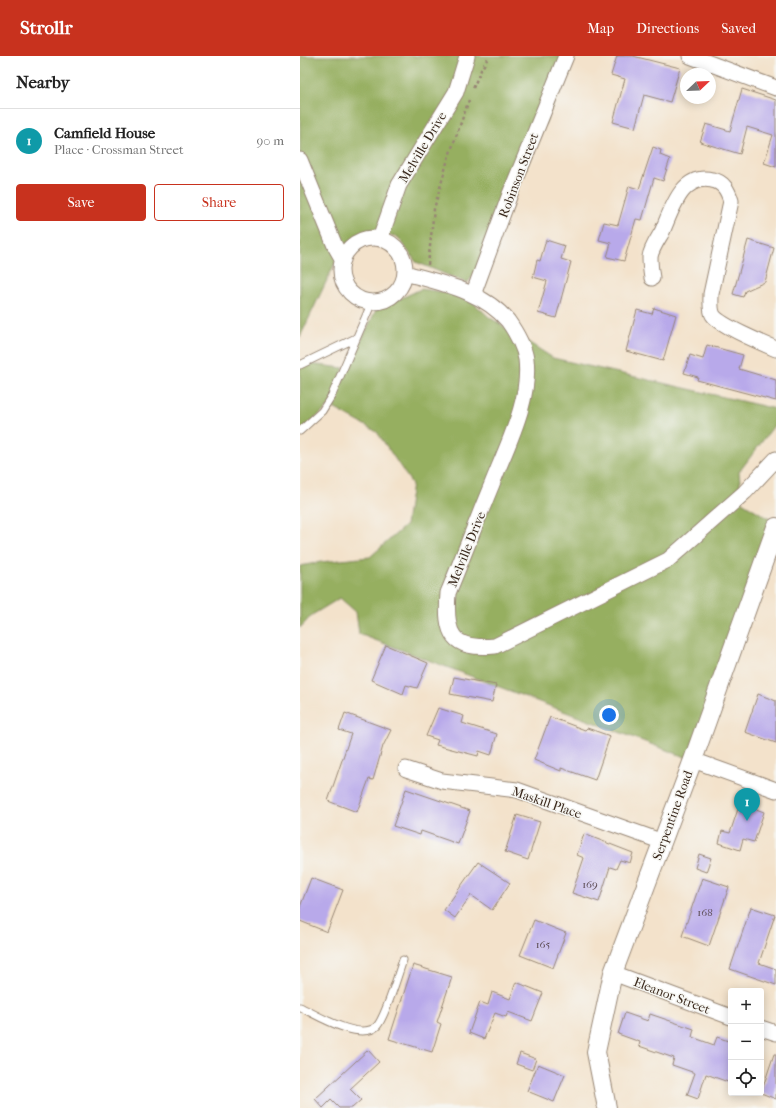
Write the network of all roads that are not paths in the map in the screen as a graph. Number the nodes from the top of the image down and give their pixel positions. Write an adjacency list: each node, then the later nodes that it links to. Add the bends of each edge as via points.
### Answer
1 (467, 56): 6 (street, Melville Drive, via 456,92 398,185)
2 (566, 56): 10 (street, Robinson Street, via 510,194)
3 (690, 56): 4 (street)
4 (776, 88)
5 (300, 160): 7 (street)
6 (380, 239): 7 (street, via 365,239 358,242); 8 (street, via 399,251)
7 (343, 260): 11 (street, via 342,276 350,291)
8 (405, 273): 10 (street, Melville Drive); 11 (street, via 401,286 392,296)
9 (652, 278): 13 (street, via 650,256 684,188 694,180 704,178 718,181 727,188 731,201 711,294 714,315 724,324)
10 (473, 295): 16 (street, Melville Drive, via 507,321 519,339 526,358 526,377 522,402 512,432 448,593 447,616 457,640 476,647 495,646 668,560 745,492)
11 (372, 302): 12 (lane)
12 (356, 338): 14 (lane); 15 (lane, via 332,395 322,411)
13 (776, 349)
14 (300, 365)
15 (300, 431)
16 (776, 459)
17 (776, 527): 18 (street, Serpentine Road)
18 (693, 760): 20 (street); 21 (street, Serpentine Road)
19 (406, 769): 21 (street, Maskill Place, via 442,781 517,790)
20 (776, 790)
21 (663, 842): 23 (street, Serpentine Road)
22 (403, 960): 24 (lane, via 384,1011 376,1026 366,1031 343,1028)
23 (614, 973): 25 (street, Eleanor Street); 28 (street, Serpentine Road, via 596,1052)
24 (300, 1007)
25 (728, 1016)
26 (764, 1029): 27 (street)
27 (776, 1033)
28 (607, 1108)

